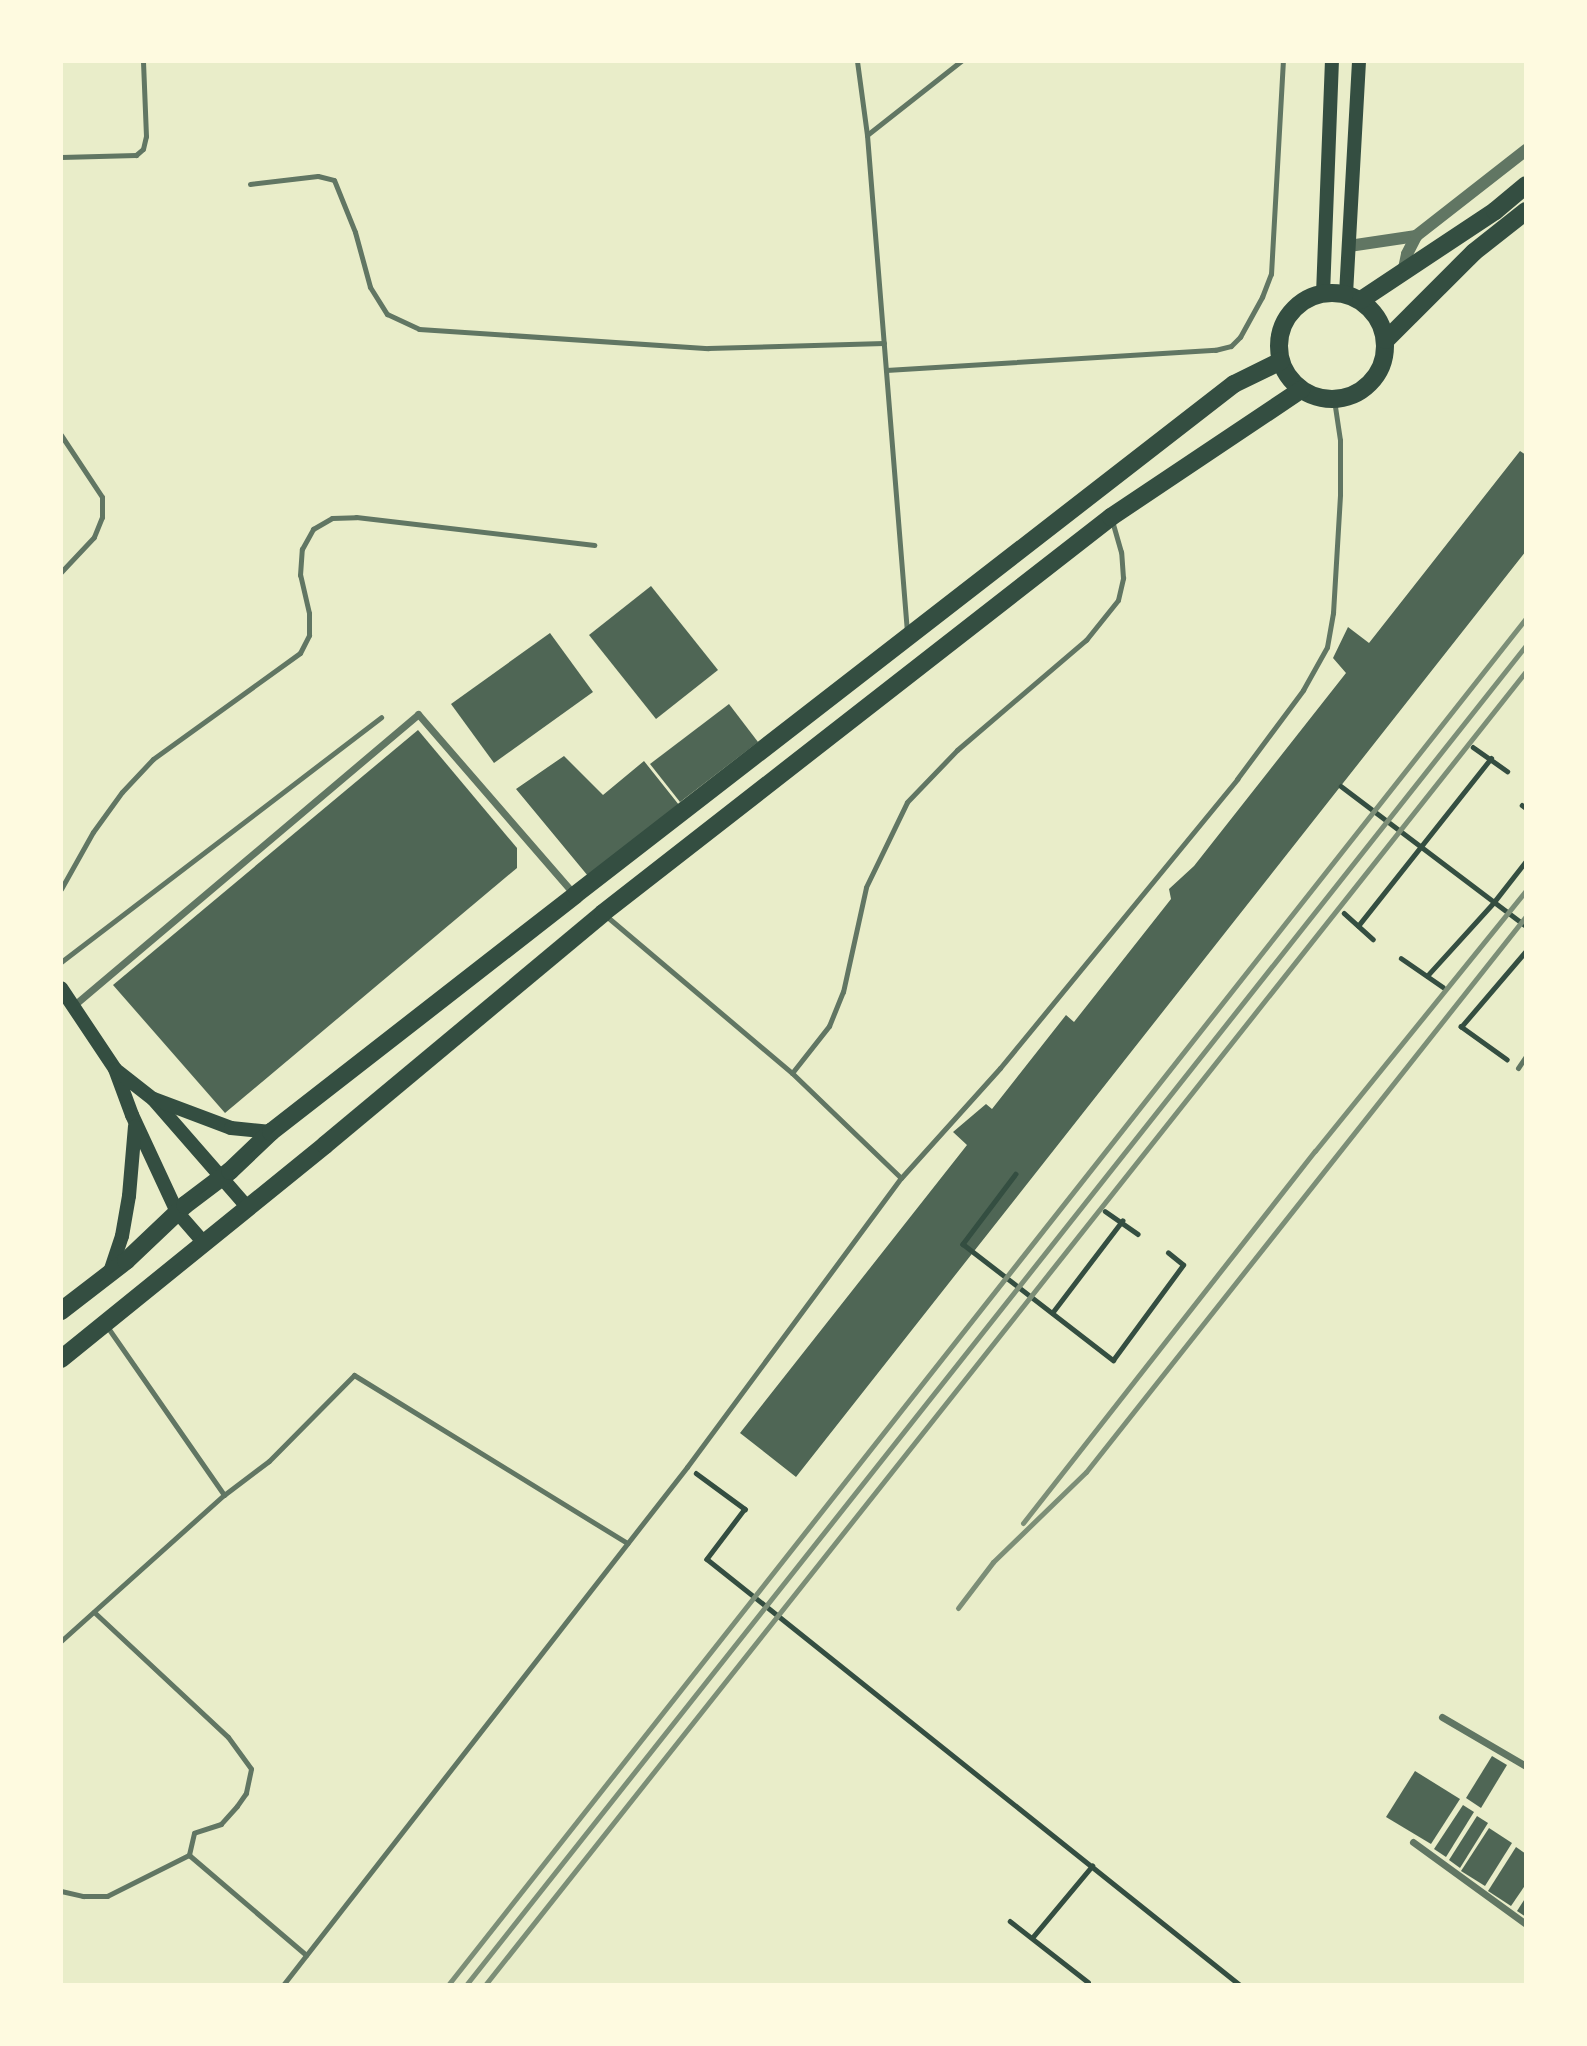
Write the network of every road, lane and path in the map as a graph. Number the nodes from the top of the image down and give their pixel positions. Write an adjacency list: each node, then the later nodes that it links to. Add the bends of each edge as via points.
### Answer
1 (143, 61): 9 (lane, via 144,149 136,155)
2 (857, 61): 7 (lane)
3 (961, 61): 7 (lane)
4 (1283, 61): 21 (lane, via 1270,274 1231,346)
5 (1332, 61): 16 (main road)
6 (1359, 61): 14 (main road)
7 (867, 135): 19 (lane)
8 (1526, 150): 13 (street)
9 (61, 156)
10 (250, 184): 19 (lane, via 318,177 334,180 370,287 387,314 419,329 708,348)
11 (1526, 185): 15 (main road)
12 (1526, 211): 18 (main road, via 1474,252)
13 (1416, 236): 14 (street); 15 (street)
14 (1349, 246): 17 (main road)
15 (1403, 272): 17 (main road)
16 (1323, 294): 17 (main road); 20 (main road, via 1306,299 1292,311 1279,343)
17 (1354, 297): 18 (main road, via 1377,316)
18 (1386, 340): 23 (main road, via 1379,374 1359,392)
19 (884, 343): 21 (lane)
20 (1281, 361): 22 (main road); 28 (main road, via 1234,384)
21 (886, 370): 28 (lane)
22 (1301, 390): 23 (main road); 25 (main road)
23 (1334, 400): 60 (lane, via 1340,494 1333,613 1327,647 1315,669 1220,800 1000,1068)
24 (61, 435): 27 (lane, via 102,497 102,517 94,537)
25 (1111, 517): 39 (main road); 54 (lane, via 1121,552 1123,578 1118,600 1086,640 957,751 907,802 866,887 843,992 829,1026)
26 (594, 545): 36 (lane, via 356,517 332,517 322,523 302,549 300,575 309,635 300,653 153,759 93,832)
27 (61, 572)
28 (908, 636): 37 (main road)
29 (382, 717): 46 (lane)
30 (1473, 747): 31 (path)
31 (1491, 758): 32 (path); 34 (path)
32 (1507, 771)
33 (1341, 786): 34 (path)
34 (1420, 847): 38 (path); 41 (path)
35 (1525, 862): 38 (path)
36 (61, 889)
37 (575, 895): 50 (street, via 418,714); 57 (main road)
38 (1494, 902): 42 (path); 47 (path)
39 (603, 913): 54 (lane); 61 (main road)
40 (1344, 913): 41 (path)
41 (1358, 926): 43 (path)
42 (1526, 926)
43 (1373, 939)
44 (1526, 951): 52 (path, via 1461,1027)
45 (1401, 958): 47 (path)
46 (61, 962)
47 (1427, 976): 48 (path)
48 (1443, 987)
49 (61, 988): 50 (main road)
50 (73, 1006): 53 (main road)
51 (1526, 1056): 52 (lane)
52 (1518, 1068)
53 (115, 1069): 55 (main road); 56 (main road)
54 (792, 1073): 60 (lane)
55 (153, 1099): 57 (main road, via 231,1128); 59 (main road)
56 (135, 1122): 63 (main road); 68 (main road, via 130,1196)
57 (271, 1132): 59 (main road)
58 (1016, 1174): 70 (path, via 963,1244)
59 (221, 1177): 61 (main road); 63 (main road)
60 (901, 1178): 73 (lane)
61 (248, 1208): 66 (main road)
62 (1105, 1211): 64 (path)
63 (177, 1212): 66 (main road); 68 (main road)
64 (1122, 1221): 65 (path); 70 (path)
65 (1138, 1234)
66 (204, 1243): 71 (main road)
67 (1168, 1253): 70 (path, via 1182,1265 1113,1360)
68 (108, 1275): 69 (main road)
69 (61, 1311)
70 (1052, 1313)
71 (105, 1324): 72 (main road); 74 (lane)
72 (61, 1359)
73 (687, 1467): 75 (lane); 82 (path, via 745,1509 707,1559)
74 (224, 1495): 75 (lane, via 269,1461 354,1375); 76 (lane)
75 (627, 1543): 87 (lane)
76 (94, 1612): 77 (lane); 81 (lane, via 228,1737 251,1769 246,1793 237,1806 221,1824 194,1833)
77 (61, 1641)
78 (1442, 1717): 79 (street)
79 (1526, 1766)
80 (1413, 1842): 85 (street)
81 (190, 1855): 83 (lane, via 107,1896); 87 (lane)
82 (1091, 1866): 86 (path); 90 (path)
83 (61, 1891)
84 (1010, 1921): 86 (path)
85 (1526, 1924)
86 (1032, 1938): 88 (path)
87 (306, 1955): 89 (lane)
88 (1088, 1982)
89 (283, 1985)
90 (1240, 1985)

